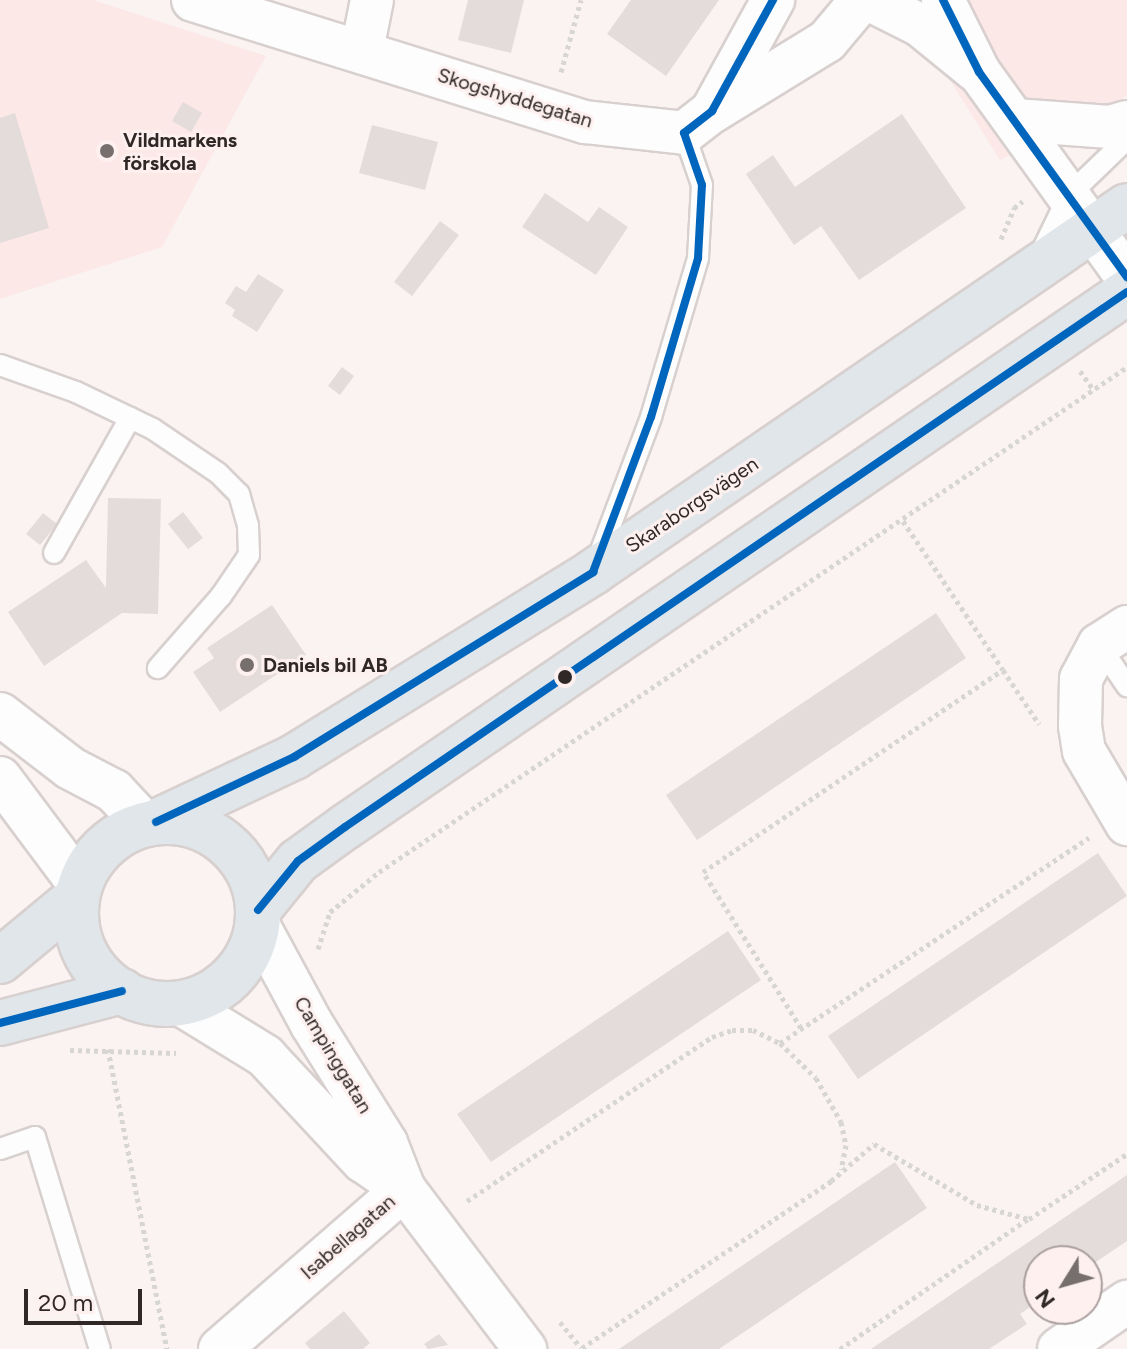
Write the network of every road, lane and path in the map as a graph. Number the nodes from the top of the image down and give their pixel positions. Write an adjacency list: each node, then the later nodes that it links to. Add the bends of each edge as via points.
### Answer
1 (193, 0): 7 (street, Skogshyddegatan)
2 (372, 0): 7 (street)
3 (581, 0): 9 (path)
4 (773, 0): 11 (street)
5 (943, 0): 8 (street)
6 (865, 2): 8 (street, via 920,25); 11 (street, via 827,41)
7 (362, 50): 9 (street, Skogshyddegatan)
8 (979, 72): 10 (street)
9 (549, 111): 11 (street, Skogshyddegatan, via 591,124)
10 (1015, 120): 12 (street, via 1110,127); 14 (street)
11 (698, 122): 22 (lane, via 698,258 651,417)
12 (1127, 122)
13 (1127, 139): 14 (lane)
14 (1096, 210): 15 (street); 22 (main road, Skaraborgsvägen, via 1033,271)
15 (1127, 277)
16 (1127, 292): 33 (main road, via 345,827 298,861)
17 (0, 365): 19 (lane)
18 (1127, 367): 20 (path)
19 (130, 418): 21 (lane); 24 (lane, via 218,473 239,494 248,526 249,555)
20 (903, 521): 25 (path); 34 (path, via 379,872 330,912)
21 (54, 553)
22 (593, 572): 31 (main road, Skaraborgsvägen, via 294,757)
23 (1113, 636): 26 (lane); 30 (street, via 1081,679 1080,726 1084,751)
24 (158, 668)
25 (1003, 670): 28 (path); 39 (path, via 703,872)
26 (1127, 686)
27 (0, 714): 31 (street, via 70,768 114,791)
28 (1044, 732)
29 (0, 778): 32 (street)
30 (1124, 820): 39 (path)
31 (150, 823): 32 (main road, via 104,846); 33 (main road, via 192,825 230,847 253,884)
32 (79, 891): 35 (main road); 36 (main road, via 81,944 97,971)
33 (258, 917): 37 (main road, via 245,960 229,980); 47 (street, Campinggatan, via 311,1023 386,1143)
34 (318, 953)
35 (0, 961)
36 (122, 991): 37 (main road, via 149,1002); 38 (main road)
37 (179, 1003): 47 (street, Campinggatan, via 265,1056 363,1161)
38 (0, 1023)
39 (801, 1028): 40 (path)
40 (780, 1043): 46 (path, via 816,1078 841,1122 846,1145); 48 (path, via 753,1030 712,1037)
41 (108, 1049): 42 (path); 43 (path); 53 (path)
42 (60, 1051)
43 (185, 1055)
44 (0, 1149): 52 (lane, via 35,1137)
45 (1127, 1154): 49 (path)
46 (841, 1171): 49 (path, via 874,1144 977,1205); 51 (path)
47 (404, 1189): 54 (street, Isabellagatan); 55 (street, Campinggatan)
48 (467, 1201)
49 (1029, 1219): 56 (path)
50 (1127, 1302): 57 (street)
51 (582, 1348)
52 (100, 1349)
53 (167, 1349)
54 (220, 1349)
55 (525, 1349)
56 (840, 1349)
57 (1059, 1349)

